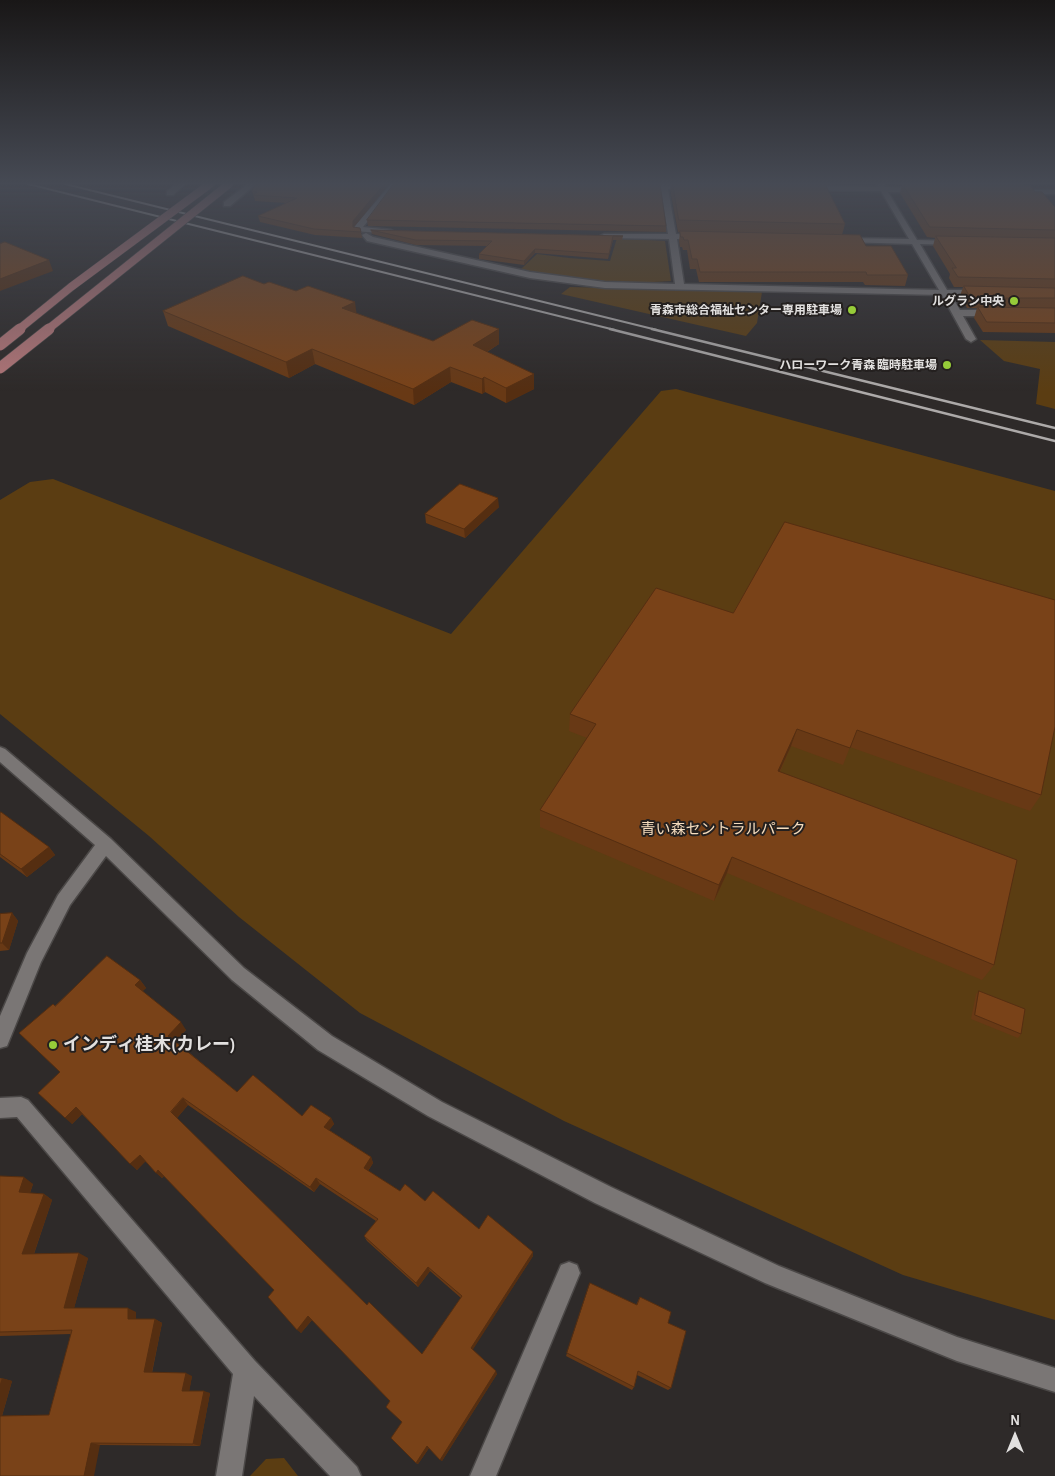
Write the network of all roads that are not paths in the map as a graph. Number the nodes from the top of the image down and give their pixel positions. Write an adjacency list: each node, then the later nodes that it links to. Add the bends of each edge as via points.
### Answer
1 (117, 253): 12 (main road, bridge)
2 (143, 253): 13 (main road, bridge)
3 (432, 253): 6 (street, via 530,275 605,285)
4 (675, 253): 6 (street)
5 (921, 253): 7 (street)
6 (680, 286): 7 (street)
7 (944, 292): 8 (street); 9 (street)
8 (989, 293)
9 (957, 313): 10 (street); 11 (street)
10 (1006, 313)
11 (971, 340)
12 (0, 345)
13 (0, 368)
14 (0, 753): 15 (street)
15 (105, 844): 16 (street, via 64,900); 21 (street, via 238,974 325,1043 435,1109 603,1195 773,1275 957,1349)
16 (4, 1017): 17 (street)
17 (0, 1039)
18 (0, 1108): 20 (street, via 20,1107)
19 (569, 1273): 24 (street)
20 (246, 1370): 22 (street); 23 (street)
21 (1055, 1380)
22 (229, 1476)
23 (348, 1476)
24 (483, 1476)

